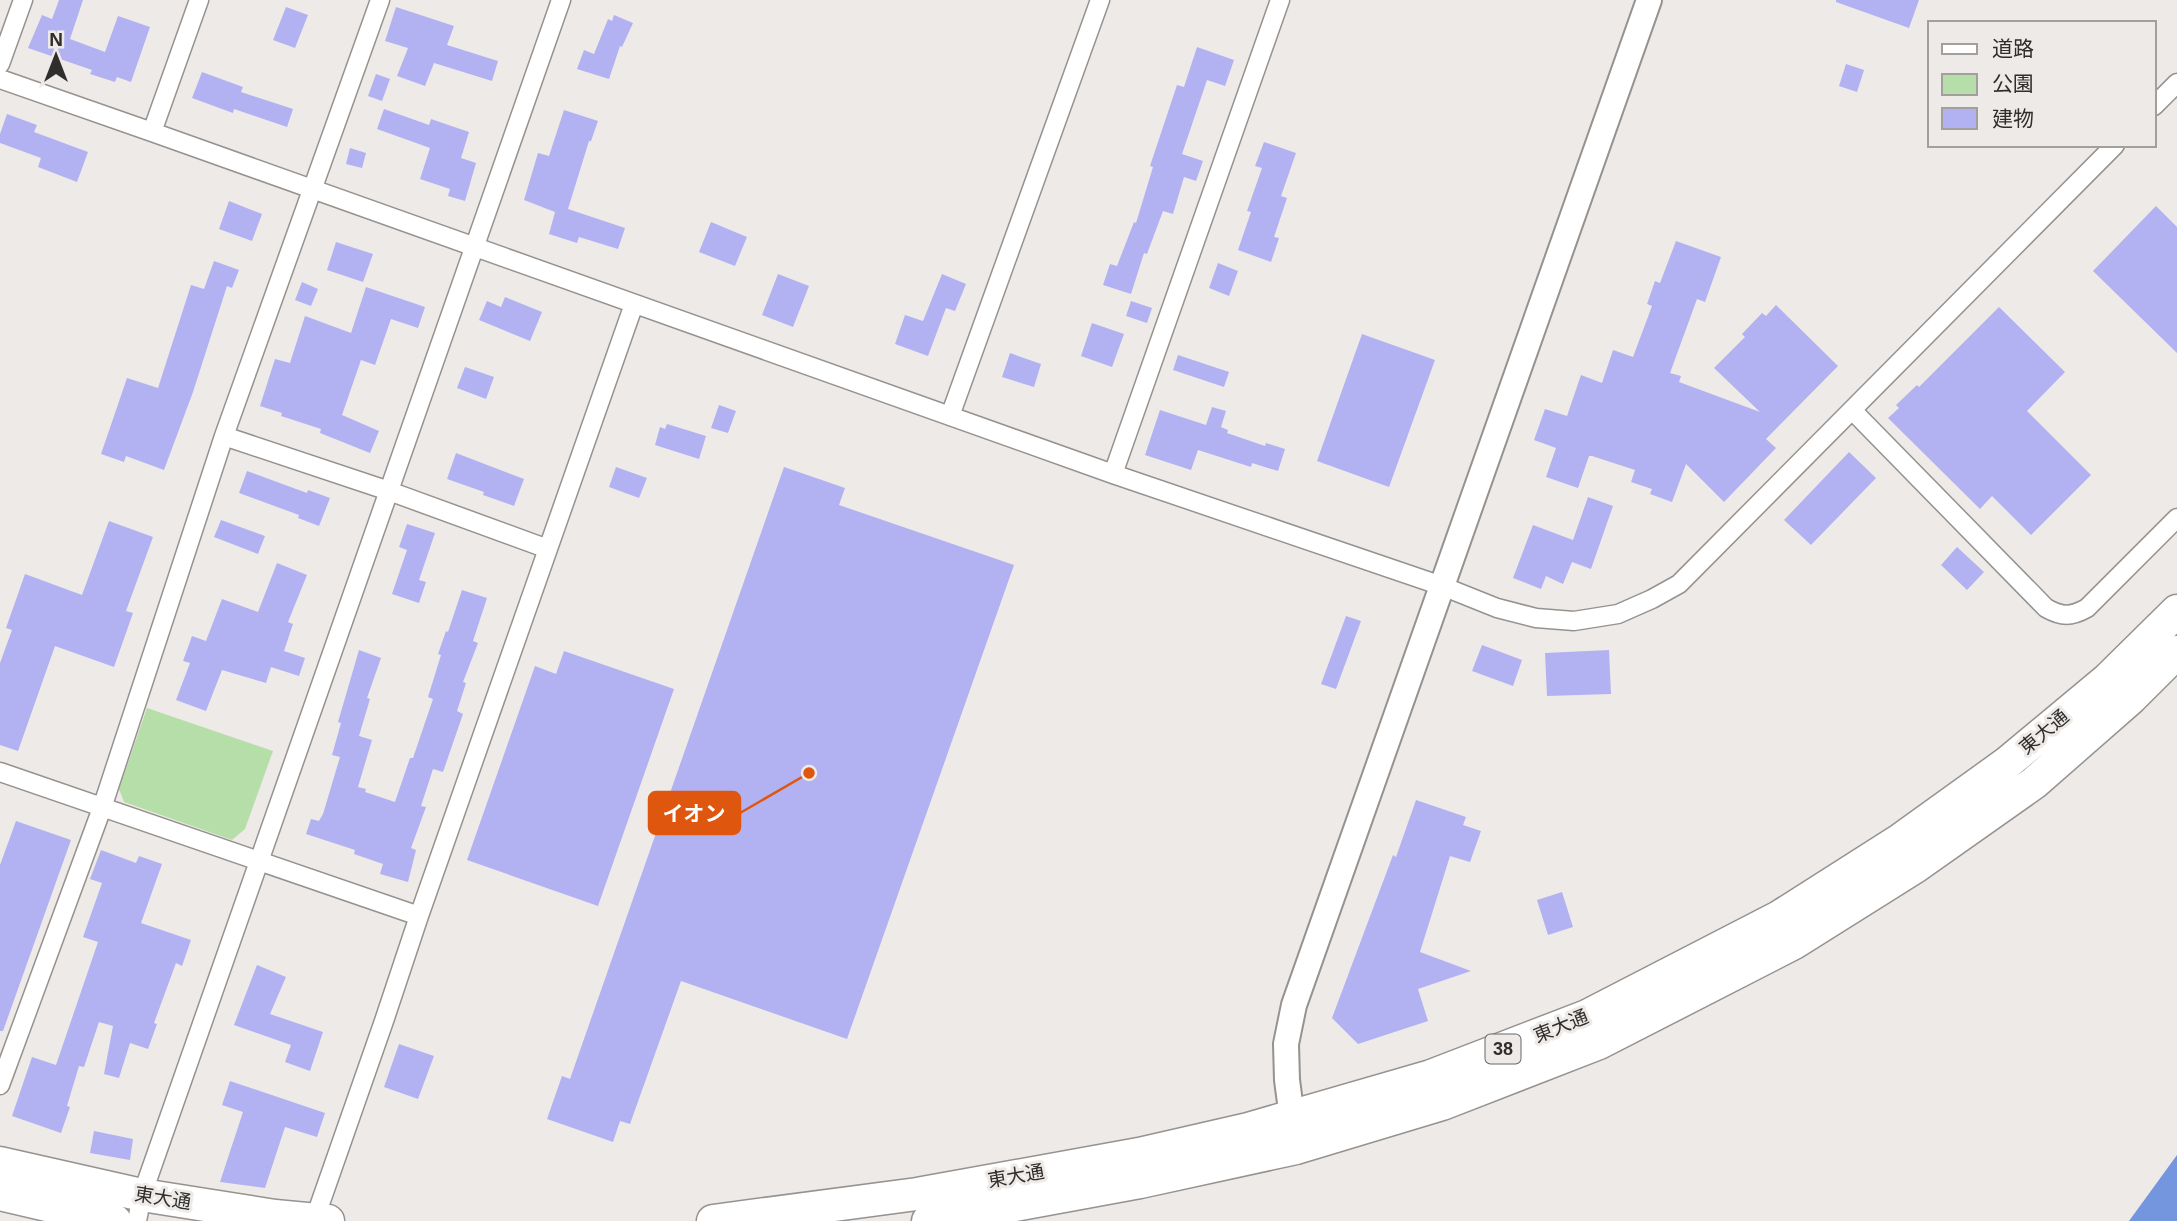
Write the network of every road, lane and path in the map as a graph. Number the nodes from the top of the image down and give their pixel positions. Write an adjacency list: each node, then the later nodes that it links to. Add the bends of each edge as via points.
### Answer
1 (23, 0): 8 (street)
2 (199, 0): 12 (street)
3 (380, 0): 14 (street)
4 (561, 0): 15 (street)
5 (1100, 0): 18 (street)
6 (1280, 0): 20 (street)
7 (1648, 0): 24 (street)
8 (0, 64)
9 (0, 79): 12 (street)
10 (2177, 83): 11 (street)
11 (2156, 104)
12 (152, 132): 14 (street)
13 (2113, 147): 17 (street)
14 (313, 191): 15 (street); 19 (street)
15 (474, 248): 16 (street); 21 (street)
16 (634, 304): 18 (street); 23 (street)
17 (1852, 410): 22 (street, via 2046,607 2060,615 2074,615 2087,608); 24 (street, via 1679,584 1618,614 1574,621 1536,618)
18 (950, 416): 20 (street)
19 (224, 436): 21 (street); 28 (street)
20 (1113, 474): 24 (street)
21 (389, 491): 23 (street); 29 (street)
22 (2177, 518)
23 (548, 549): 30 (street)
24 (1442, 586): 32 (street, via 1294,1004 1286,1044)
25 (2177, 611): 32 (highway, 東大通 / 38, via 2108,678 2007,763 1900,840 1779,917 1587,1016)
26 (2177, 652): 32 (highway, 東大通 / 38, via 2034,783 1915,867 1794,943 1599,1043 1443,1104)
27 (0, 772): 28 (street)
28 (102, 808): 29 (street); 31 (street)
29 (258, 862): 30 (street); 35 (street)
30 (419, 916): 37 (street)
31 (0, 1085)
32 (1294, 1132): 39 (highway, 東大通 / 38, via 1139,1154 930,1192); 40 (highway, 東大通 / 38, via 1139,1182)
33 (0, 1163): 35 (highway, 東大通)
34 (0, 1194): 36 (highway, 東大通)
35 (140, 1208): 37 (highway, 東大通)
36 (115, 1221)
37 (314, 1221): 38 (highway, 東大通)
38 (328, 1221)
39 (713, 1221)
40 (928, 1221)

